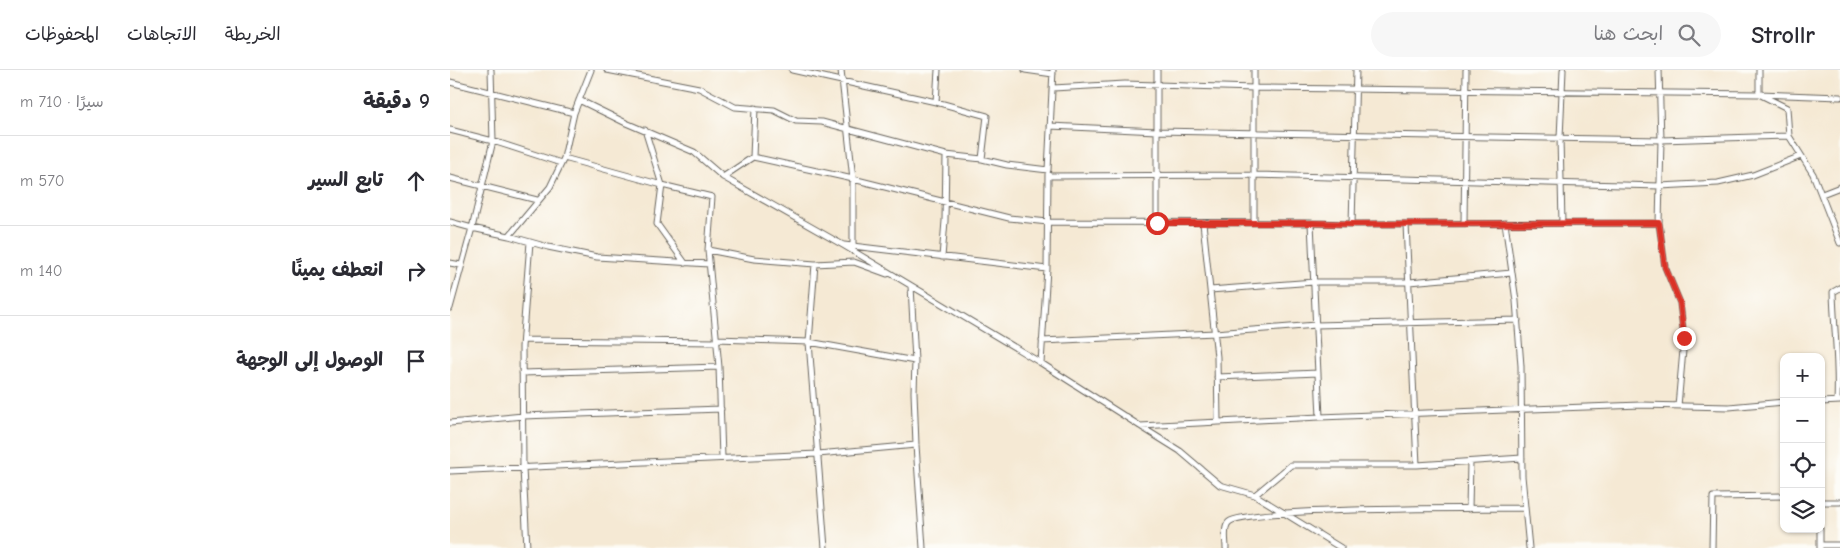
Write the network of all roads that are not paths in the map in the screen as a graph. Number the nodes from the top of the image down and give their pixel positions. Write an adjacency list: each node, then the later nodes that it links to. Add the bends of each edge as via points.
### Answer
1 (490, 70): 24 (street)
2 (591, 70): 28 (street)
3 (607, 70): 30 (street, via 692,86 735,107)
4 (792, 70): 16 (street)
5 (841, 70): 16 (street)
6 (938, 70): 29 (street)
7 (1025, 70): 15 (street)
8 (1157, 70): 18 (street)
9 (1254, 70): 20 (street)
10 (1356, 70): 21 (street)
11 (1466, 70): 22 (street)
12 (1563, 70): 23 (street)
13 (1659, 70): 25 (street)
14 (1759, 70): 26 (street)
15 (1053, 72): 19 (street)
16 (842, 81): 29 (street); 33 (street)
17 (450, 82): 24 (street)
18 (1158, 85): 19 (street); 20 (street); 36 (street)
19 (1053, 88): 32 (street)
20 (1254, 88): 21 (street); 37 (street)
21 (1356, 89): 22 (street); 38 (street)
22 (1466, 90): 23 (street); 39 (street)
23 (1563, 92): 25 (street); 41 (street)
24 (492, 93): 31 (street); 43 (street)
25 (1660, 93): 26 (street); 42 (street)
26 (1758, 94): 27 (street); 40 (street, via 1787,108)
27 (1840, 97)
28 (579, 100): 31 (street); 35 (street)
29 (936, 102): 47 (street, via 987,116)
30 (755, 108): 33 (street, via 774,110 796,121 822,122); 46 (street)
31 (574, 113): 48 (street)
32 (1050, 126): 36 (street); 49 (street)
33 (848, 129): 44 (street); 55 (street)
34 (450, 130): 43 (street)
35 (645, 130): 52 (street, via 694,152); 59 (street)
36 (1157, 131): 37 (street); 51 (street)
37 (1253, 132): 38 (street); 50 (street)
38 (1355, 134): 39 (street); 53 (street)
39 (1466, 136): 41 (street); 56 (street)
40 (1789, 136): 42 (street); 45 (street)
41 (1560, 138): 42 (street); 57 (street)
42 (1661, 140): 60 (street)
43 (493, 141): 48 (street); 58 (street)
44 (946, 155): 47 (street); 64 (street)
45 (1801, 156): 60 (street, via 1753,175 1718,183); 62 (street)
46 (753, 157): 52 (street); 55 (street)
47 (982, 159): 49 (street)
48 (562, 160): 59 (street); 63 (street, via 550,187)
49 (1048, 173): 51 (street); 66 (street)
50 (1255, 175): 51 (street); 53 (street); 67 (street)
51 (1157, 176): 68 (street)
52 (723, 177): 81 (street)
53 (1354, 177): 56 (street); 75 (street)
54 (450, 178): 58 (street)
55 (853, 179): 64 (street); 82 (street)
56 (1466, 180): 57 (street); 71 (street)
57 (1561, 183): 60 (street); 73 (street)
58 (482, 185): 63 (street); 77 (street)
59 (662, 185): 83 (street, via 712,197); 86 (street, via 657,224)
60 (1660, 186): 74 (street)
61 (1840, 187): 62 (street)
62 (1822, 194): 80 (street)
63 (537, 200): 78 (street)
64 (945, 203): 66 (street, via 1009,218); 84 (street)
65 (450, 222): 77 (street)
66 (1048, 222): 68 (street); 90 (street)
67 (1254, 222): 69 (street); 70 (street)
68 (1157, 223): 69 (street)
69 (1203, 223): 97 (street)
70 (1311, 223): 75 (street); 93 (street)
71 (1464, 223): 72 (street); 76 (street)
72 (1505, 223): 73 (street); 91 (street)
73 (1562, 223): 74 (street)
74 (1659, 223): 116 (street, via 1665,267 1680,303 1684,338)
75 (1352, 224): 76 (street)
76 (1406, 224): 94 (street)
77 (472, 228): 78 (street); 89 (street)
78 (509, 236): 79 (street)
79 (530, 242): 86 (street, via 597,256); 103 (street)
80 (1840, 243)
81 (843, 245): 82 (street); 92 (street)
82 (852, 246): 84 (street)
83 (708, 250): 87 (street); 88 (street, via 754,259)
84 (942, 258): 90 (street)
85 (450, 263): 89 (street)
86 (685, 263): 87 (street)
87 (709, 264): 104 (street)
88 (815, 264): 92 (street, via 854,262); 106 (street)
89 (461, 265): 98 (street)
90 (1047, 269): 105 (street)
91 (1512, 273): 94 (street); 99 (street)
92 (898, 278): 95 (street)
93 (1314, 282): 94 (street); 97 (street); 101 (street)
94 (1409, 282): 100 (street)
95 (911, 286): 107 (street); 108 (street)
96 (1840, 288): 113 (street, via 1832,292)
97 (1210, 290): 102 (street)
98 (450, 308)
99 (1518, 320): 100 (street); 118 (street)
100 (1411, 323): 101 (street); 119 (street)
101 (1316, 325): 102 (street); 111 (street)
102 (1215, 333): 105 (street); 112 (street)
103 (523, 340): 104 (street); 110 (street)
104 (717, 340): 106 (street); 109 (street)
105 (1042, 341): 108 (street)
106 (808, 342): 107 (street); 126 (street)
107 (916, 361): 125 (street)
108 (1041, 363): 124 (street)
109 (719, 367): 110 (street); 117 (street)
110 (522, 373): 120 (street)
111 (1318, 373): 112 (street); 121 (street)
112 (1218, 377): 122 (street)
113 (1839, 401): 115 (street)
114 (1780, 402): 116 (street, via 1729,407)
115 (1825, 402)
116 (1678, 406): 118 (street)
117 (721, 409): 120 (street); 127 (street)
118 (1521, 410): 119 (street); 128 (street)
119 (1416, 414): 121 (street); 130 (street)
120 (523, 416): 123 (street); 131 (street)
121 (1320, 417): 122 (street)
122 (1218, 422): 124 (street)
123 (450, 423)
124 (1140, 426): 133 (street, via 1180,451 1220,485)
125 (916, 445): 126 (street); 145 (street)
126 (818, 454): 127 (street); 144 (street)
127 (722, 458): 131 (street)
128 (1522, 458): 129 (street); 137 (street)
129 (1470, 462): 130 (street); 138 (street)
130 (1417, 465): 133 (street, via 1290,465)
131 (523, 468): 132 (street); 143 (street)
132 (450, 471)
133 (1255, 495): 139 (street)
134 (1780, 496): 149 (street, via 1713,497)
135 (1825, 502): 136 (street)
136 (1840, 502)
137 (1525, 508): 138 (street); 148 (street)
138 (1469, 509): 139 (street)
139 (1283, 513): 146 (street, via 1242,517 1229,522); 147 (street)
140 (1820, 533): 142 (street)
141 (1840, 545): 142 (street)
142 (1820, 547)
143 (527, 548)
144 (825, 548)
145 (923, 548)
146 (1226, 548)
147 (1341, 548)
148 (1529, 548)
149 (1712, 548)

